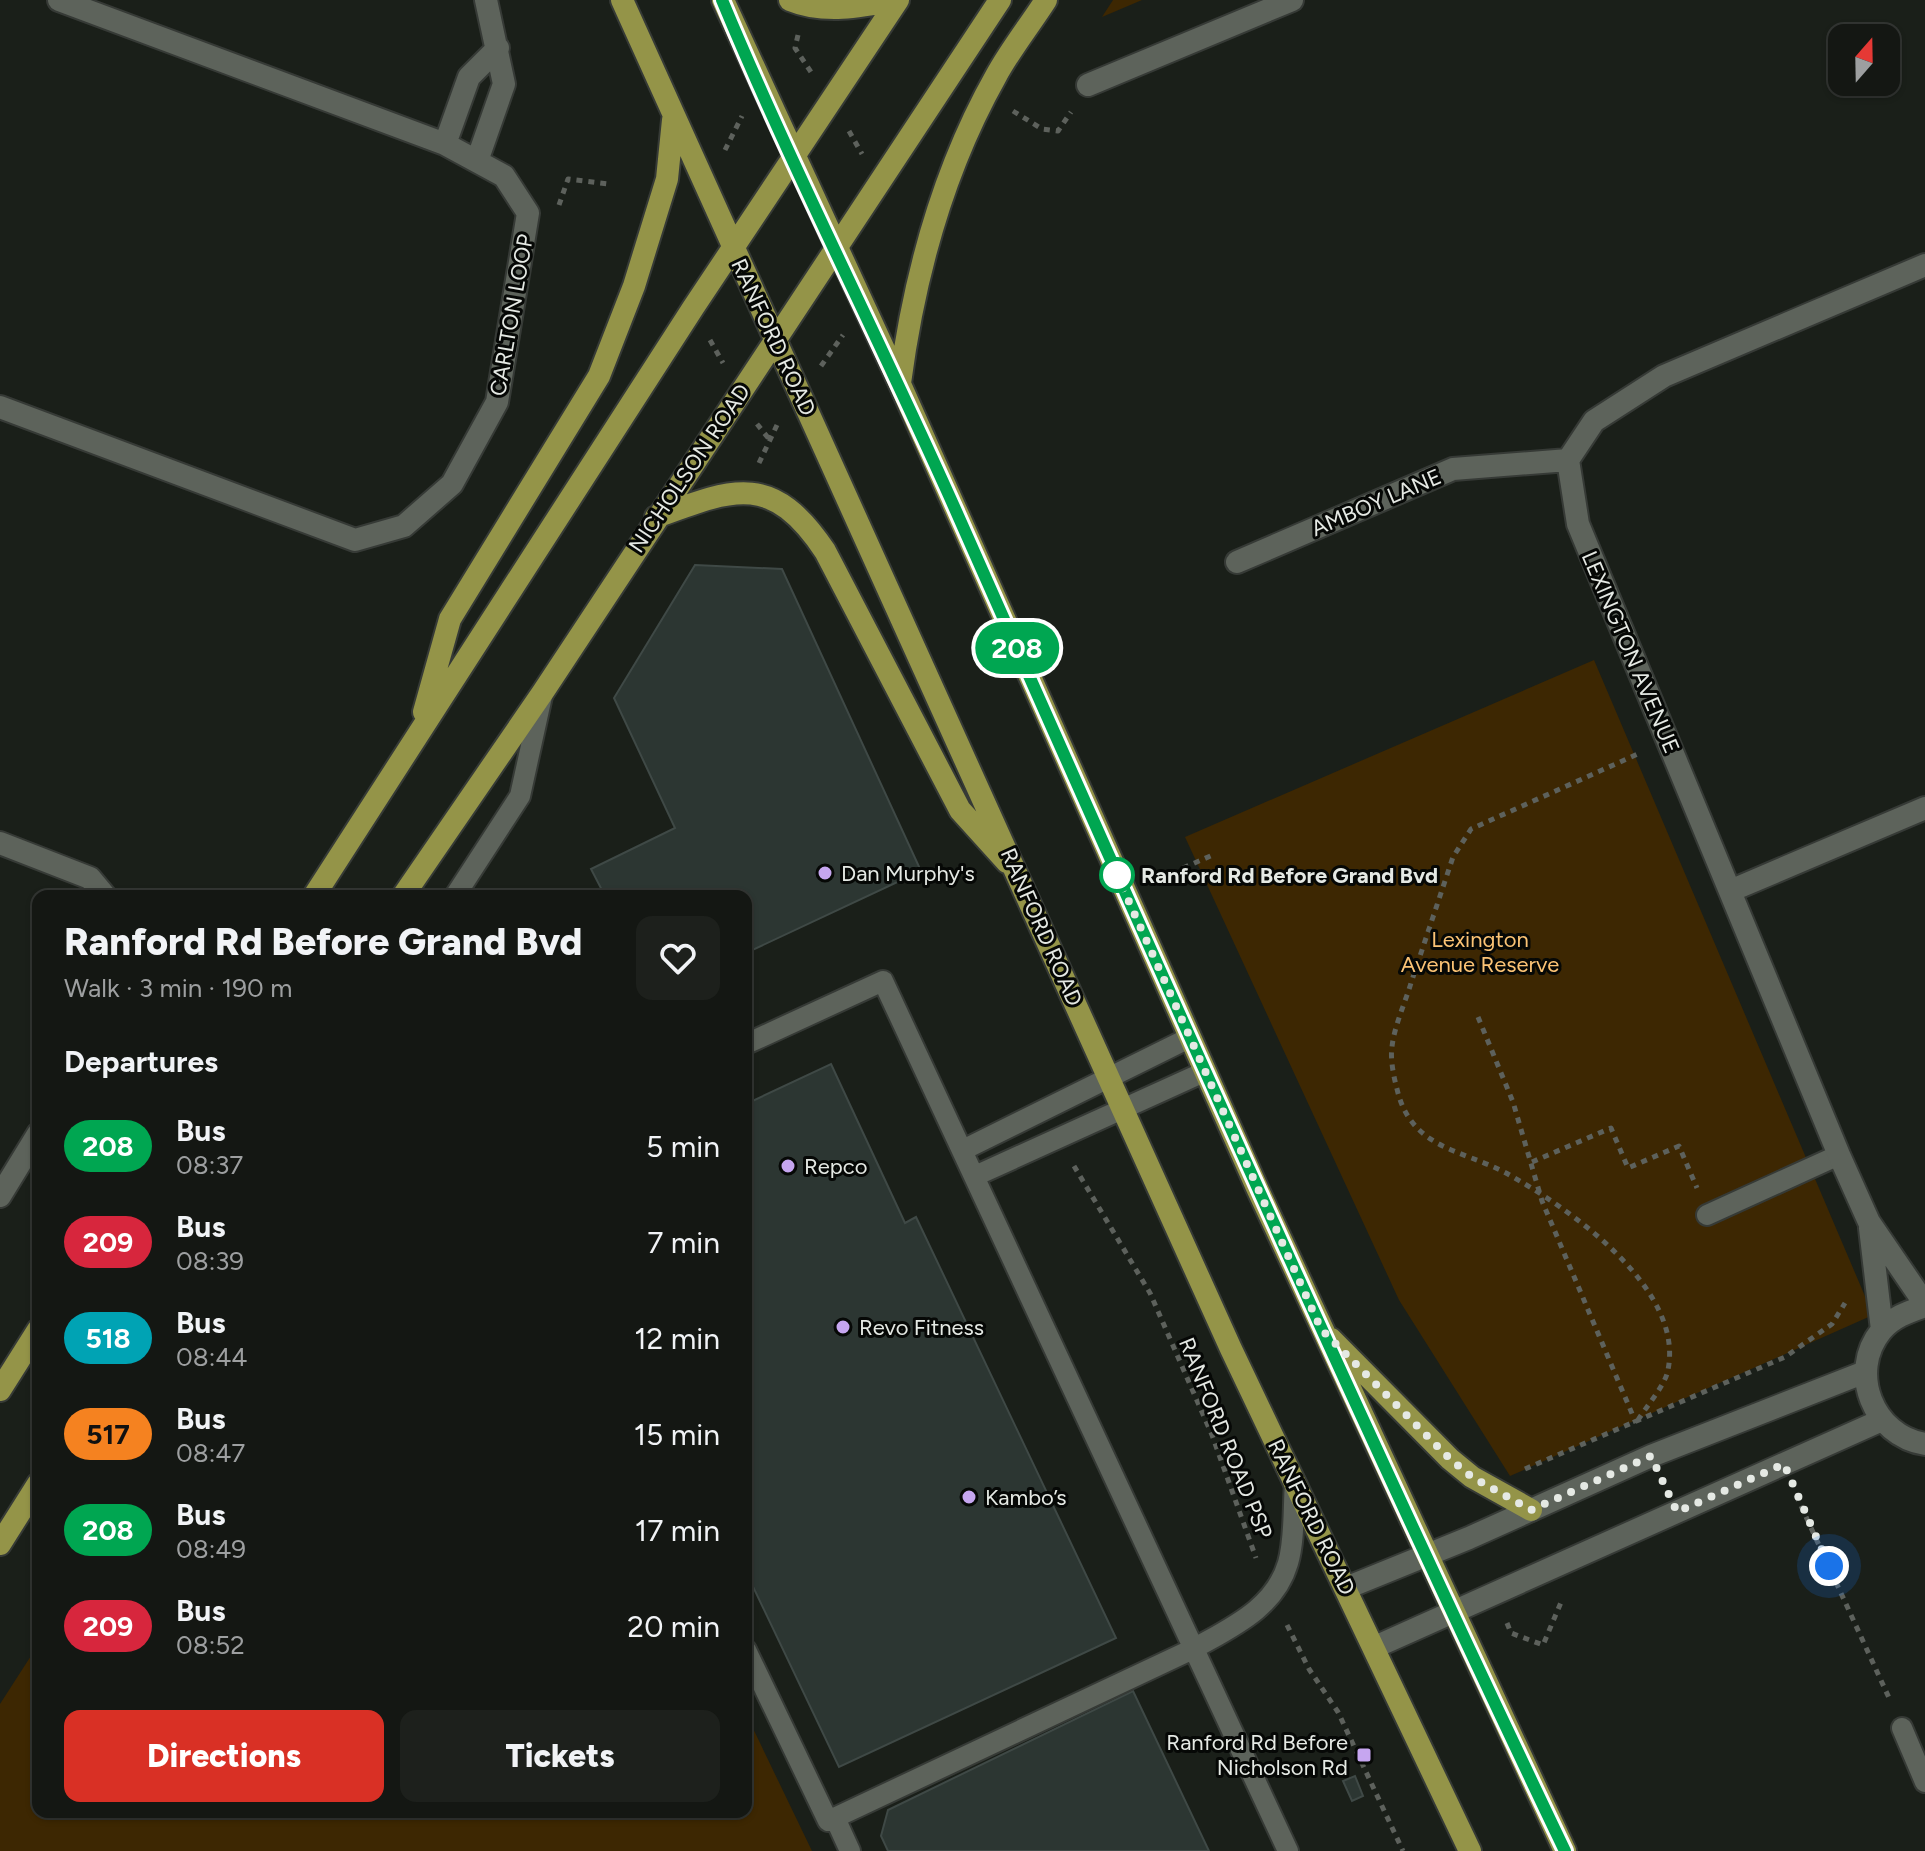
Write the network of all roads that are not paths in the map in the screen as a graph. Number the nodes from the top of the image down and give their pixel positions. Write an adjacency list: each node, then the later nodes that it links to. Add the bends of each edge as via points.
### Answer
1 (59, 0): 13 (street, CARLTON LOOP)
2 (486, 0): 10 (street)
3 (622, 0): 12 (main road, RANFORD ROAD)
4 (723, 0): 14 (main road)
5 (790, 0): 6 (main road, via 851,9)
6 (897, 0): 14 (main road)
7 (1000, 0): 17 (main road, NICHOLSON ROAD)
8 (1046, 0): 20 (main road, via 996,76 949,184 922,257)
9 (1292, 0): 11 (street)
10 (498, 48): 13 (street, via 469,77); 15 (street, via 504,84)
11 (1088, 85)
12 (673, 118): 16 (main road, RANFORD ROAD); 26 (main road, via 667,179 599,376 450,619)
13 (445, 144): 15 (street, CARLTON LOOP)
14 (793, 157): 16 (main road); 17 (main road)
15 (477, 161): 21 (street, CARLTON LOOP, via 504,176 528,213 497,402 452,484 404,526 355,540)
16 (733, 248): 19 (main road, RANFORD ROAD); 26 (main road)
17 (836, 249): 19 (main road, NICHOLSON ROAD); 20 (main road)
18 (1925, 265): 22 (street, via 1664,376 1594,421)
19 (775, 339): 23 (main road, NICHOLSON ROAD); 29 (main road, RANFORD ROAD)
20 (900, 384): 35 (main road)
21 (0, 407)
22 (1568, 460): 24 (street, AMBOY LANE, via 1453,469); 34 (street, LEXINGTON AVENUE, via 1578,524)
23 (656, 517): 25 (main road, NICHOLSON ROAD); 29 (main road, via 721,493 751,492 783,505 807,524 960,810)
24 (1237, 562)
25 (543, 692): 32 (main road, NICHOLSON ROAD); 33 (lane, via 520,796)
26 (418, 732): 31 (main road)
27 (1925, 808): 34 (street)
28 (0, 843): 30 (street, via 90,878)
29 (1021, 877): 38 (main road, RANFORD ROAD)
30 (100, 890)
31 (318, 890)
32 (407, 890)
33 (459, 890)
34 (1730, 891): 42 (street, LEXINGTON AVENUE)
35 (1189, 1038): 37 (main road); 38 (lane)
36 (752, 1041): 41 (lane, via 883,981)
37 (1204, 1072): 39 (lane); 48 (main road)
38 (1109, 1079): 39 (main road, RANFORD ROAD); 41 (lane)
39 (1122, 1108): 43 (lane); 55 (main road, RANFORD ROAD)
40 (32, 1144): 44 (street)
41 (963, 1150): 43 (lane)
42 (1839, 1155): 45 (lane); 46 (street, LEXINGTON AVENUE)
43 (975, 1176): 63 (lane)
44 (0, 1196)
45 (1707, 1215)
46 (1869, 1222): 47 (street, LEXINGTON AVENUE); 49 (street, LEXINGTON AVENUE)
47 (1925, 1305): 49 (street)
48 (1321, 1329): 57 (main road, via 1450,1459); 59 (main road)
49 (1882, 1330): 51 (street)
50 (32, 1339): 52 (main road)
51 (1865, 1372): 53 (street, via 1869,1397); 57 (street, via 1651,1456)
52 (0, 1390)
53 (1882, 1420): 54 (street, via 1899,1435); 61 (street)
54 (1925, 1444)
55 (1295, 1483): 60 (main road, RANFORD ROAD); 63 (lane, via 1288,1563 1273,1593 1246,1619)
56 (32, 1493): 58 (main road)
57 (1531, 1510): 59 (street)
58 (0, 1544)
59 (1425, 1557): 60 (street); 61 (main road)
60 (1346, 1588): 62 (main road, RANFORD ROAD)
61 (1451, 1612): 62 (street); 71 (main road)
62 (1375, 1647): 70 (main road, RANFORD ROAD)
63 (1195, 1648): 67 (lane); 69 (lane)
64 (752, 1663): 67 (lane, via 828,1821)
65 (1902, 1728): 66 (lane)
66 (1925, 1782)
67 (835, 1818): 68 (lane)
68 (850, 1851)
69 (1288, 1851)
70 (1470, 1851)
71 (1565, 1851)

